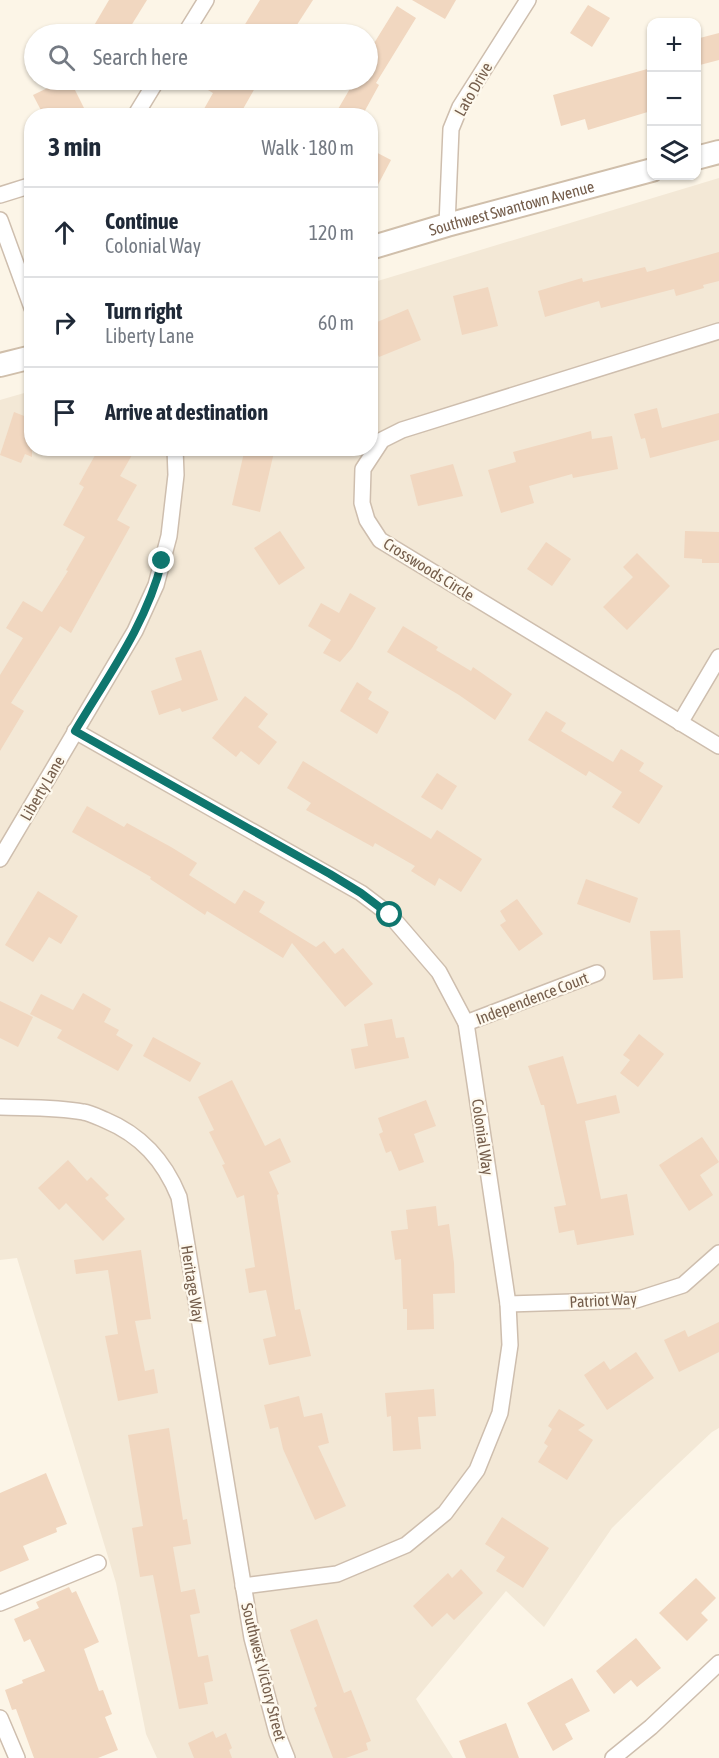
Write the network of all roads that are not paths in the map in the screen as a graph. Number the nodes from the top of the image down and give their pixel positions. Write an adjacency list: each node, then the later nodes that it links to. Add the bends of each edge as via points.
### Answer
1 (206, 0): 3 (street)
2 (528, 0): 12 (street, Lato Drive, via 460,107 451,129)
3 (191, 24)
4 (151, 90): 5 (street)
5 (140, 108)
6 (719, 152): 7 (street)
7 (701, 157)
8 (647, 171): 12 (street, Southwest Swantown Avenue)
9 (24, 188): 10 (street)
10 (0, 195)
11 (0, 220): 14 (street)
12 (447, 225): 13 (street, Southwest Swantown Avenue)
13 (378, 246)
14 (24, 286)
15 (719, 331): 18 (street, Crosswoods Circle, via 402,429)
16 (24, 359): 17 (street)
17 (0, 365)
18 (378, 446)
19 (175, 456): 23 (street, Liberty Lane, via 169,536 156,585 135,631)
20 (372, 456): 22 (street, Crosswoods Circle, via 363,469 362,502 367,520 380,540)
21 (719, 657): 22 (street)
22 (680, 723): 24 (street, Crosswoods Circle)
23 (75, 731): 25 (street, Liberty Lane); 27 (street, Colonial Way, via 361,893 390,915 439,972)
24 (719, 746)
25 (0, 859)
26 (597, 973): 27 (street, Independence Court)
27 (466, 1023): 30 (street, Colonial Way)
28 (0, 1107): 32 (street, Heritage Way, via 85,1112 120,1126 148,1146 172,1179 179,1197)
29 (719, 1253): 30 (street, Patriot Way, via 683,1285 636,1300)
30 (508, 1304): 32 (street, Colonial Way, via 510,1345 500,1413 477,1470 446,1513 406,1545 337,1574)
31 (98, 1563): 33 (street)
32 (243, 1586): 37 (street, Southwest Victory Street, via 252,1638)
33 (0, 1603)
34 (719, 1663): 38 (street)
35 (0, 1718): 36 (street)
36 (17, 1758)
37 (287, 1758)
38 (613, 1758)

